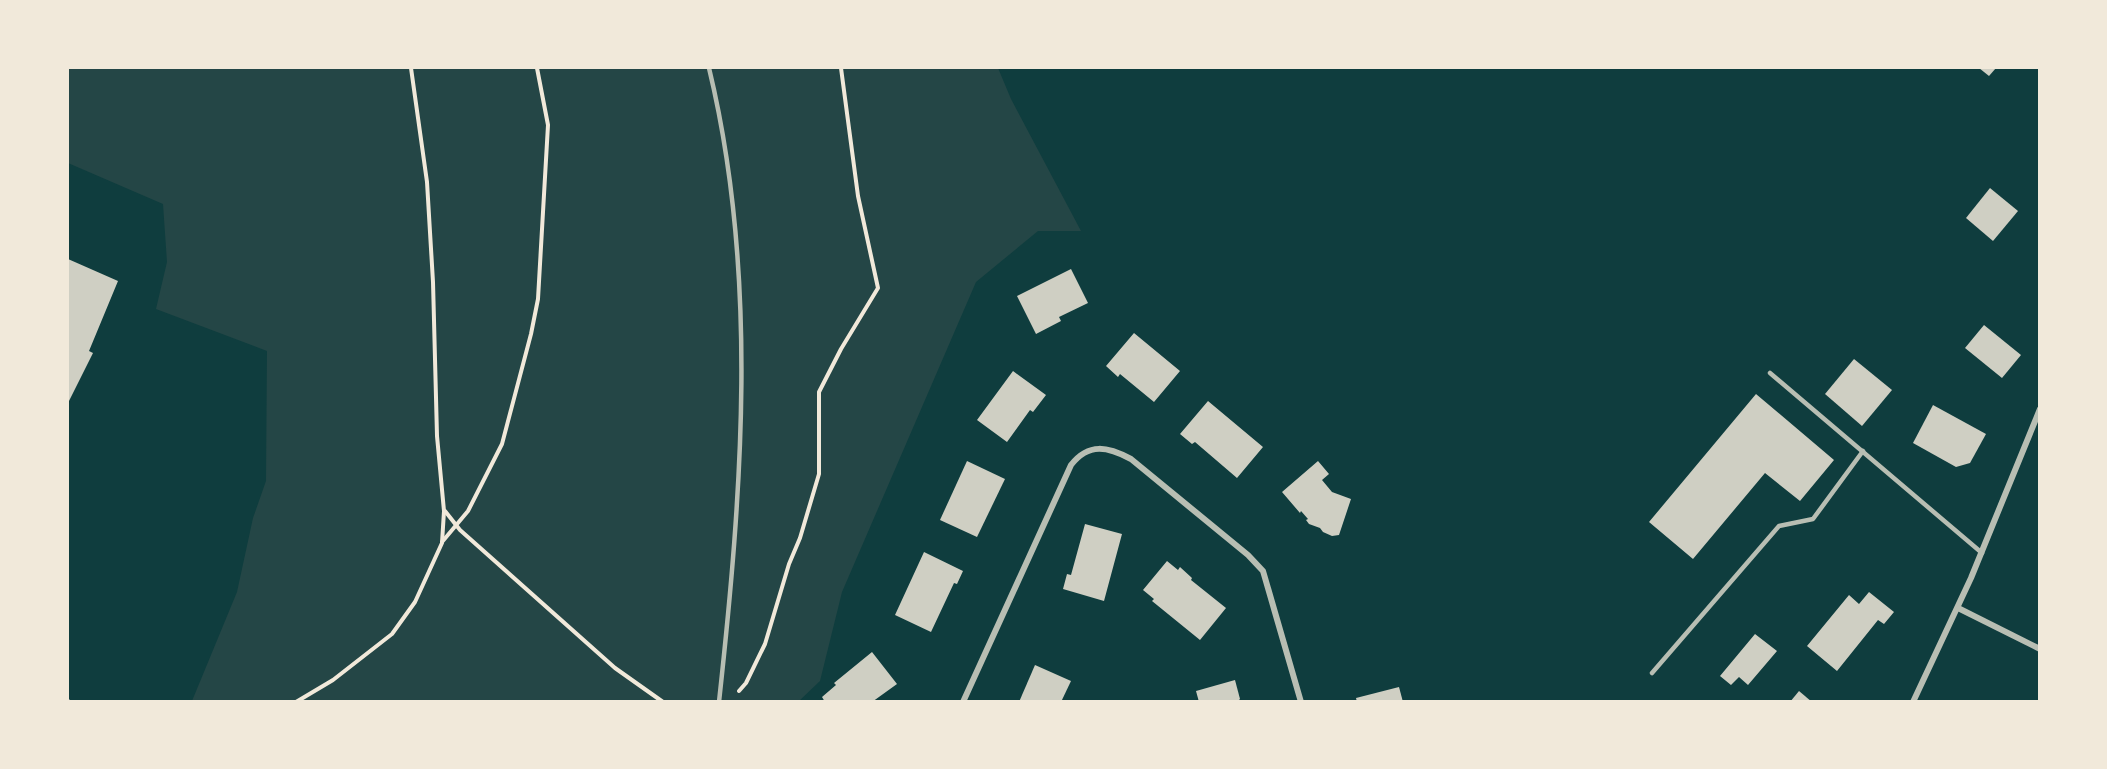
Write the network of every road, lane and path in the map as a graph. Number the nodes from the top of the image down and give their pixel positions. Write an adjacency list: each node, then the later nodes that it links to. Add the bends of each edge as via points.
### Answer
1 (411, 68): 8 (path, via 427,182 437,436)
2 (537, 68): 9 (path, via 548,125 538,299 502,444 468,511)
3 (709, 68): 18 (lane, via 728,166 741,324 736,524)
4 (841, 68): 15 (path, via 858,196 878,288 819,392 819,474 765,644)
5 (1770, 373): 7 (lane)
6 (2040, 409): 11 (street)
7 (1863, 451): 11 (lane); 14 (lane, via 1814,519 1779,526)
8 (444, 511): 9 (path); 10 (path)
9 (456, 525): 10 (path); 17 (path, via 615,668)
10 (442, 543): 16 (path, via 416,602 392,634 333,680)
11 (1982, 553): 12 (street)
12 (1958, 608): 13 (street); 21 (street)
13 (2040, 649)
14 (1652, 673)
15 (736, 695)
16 (296, 702)
17 (663, 702)
18 (719, 702)
19 (963, 702): 20 (street, via 1071,465 1085,452 1103,449 1131,459 1263,571)
20 (1301, 702)
21 (1913, 702)

